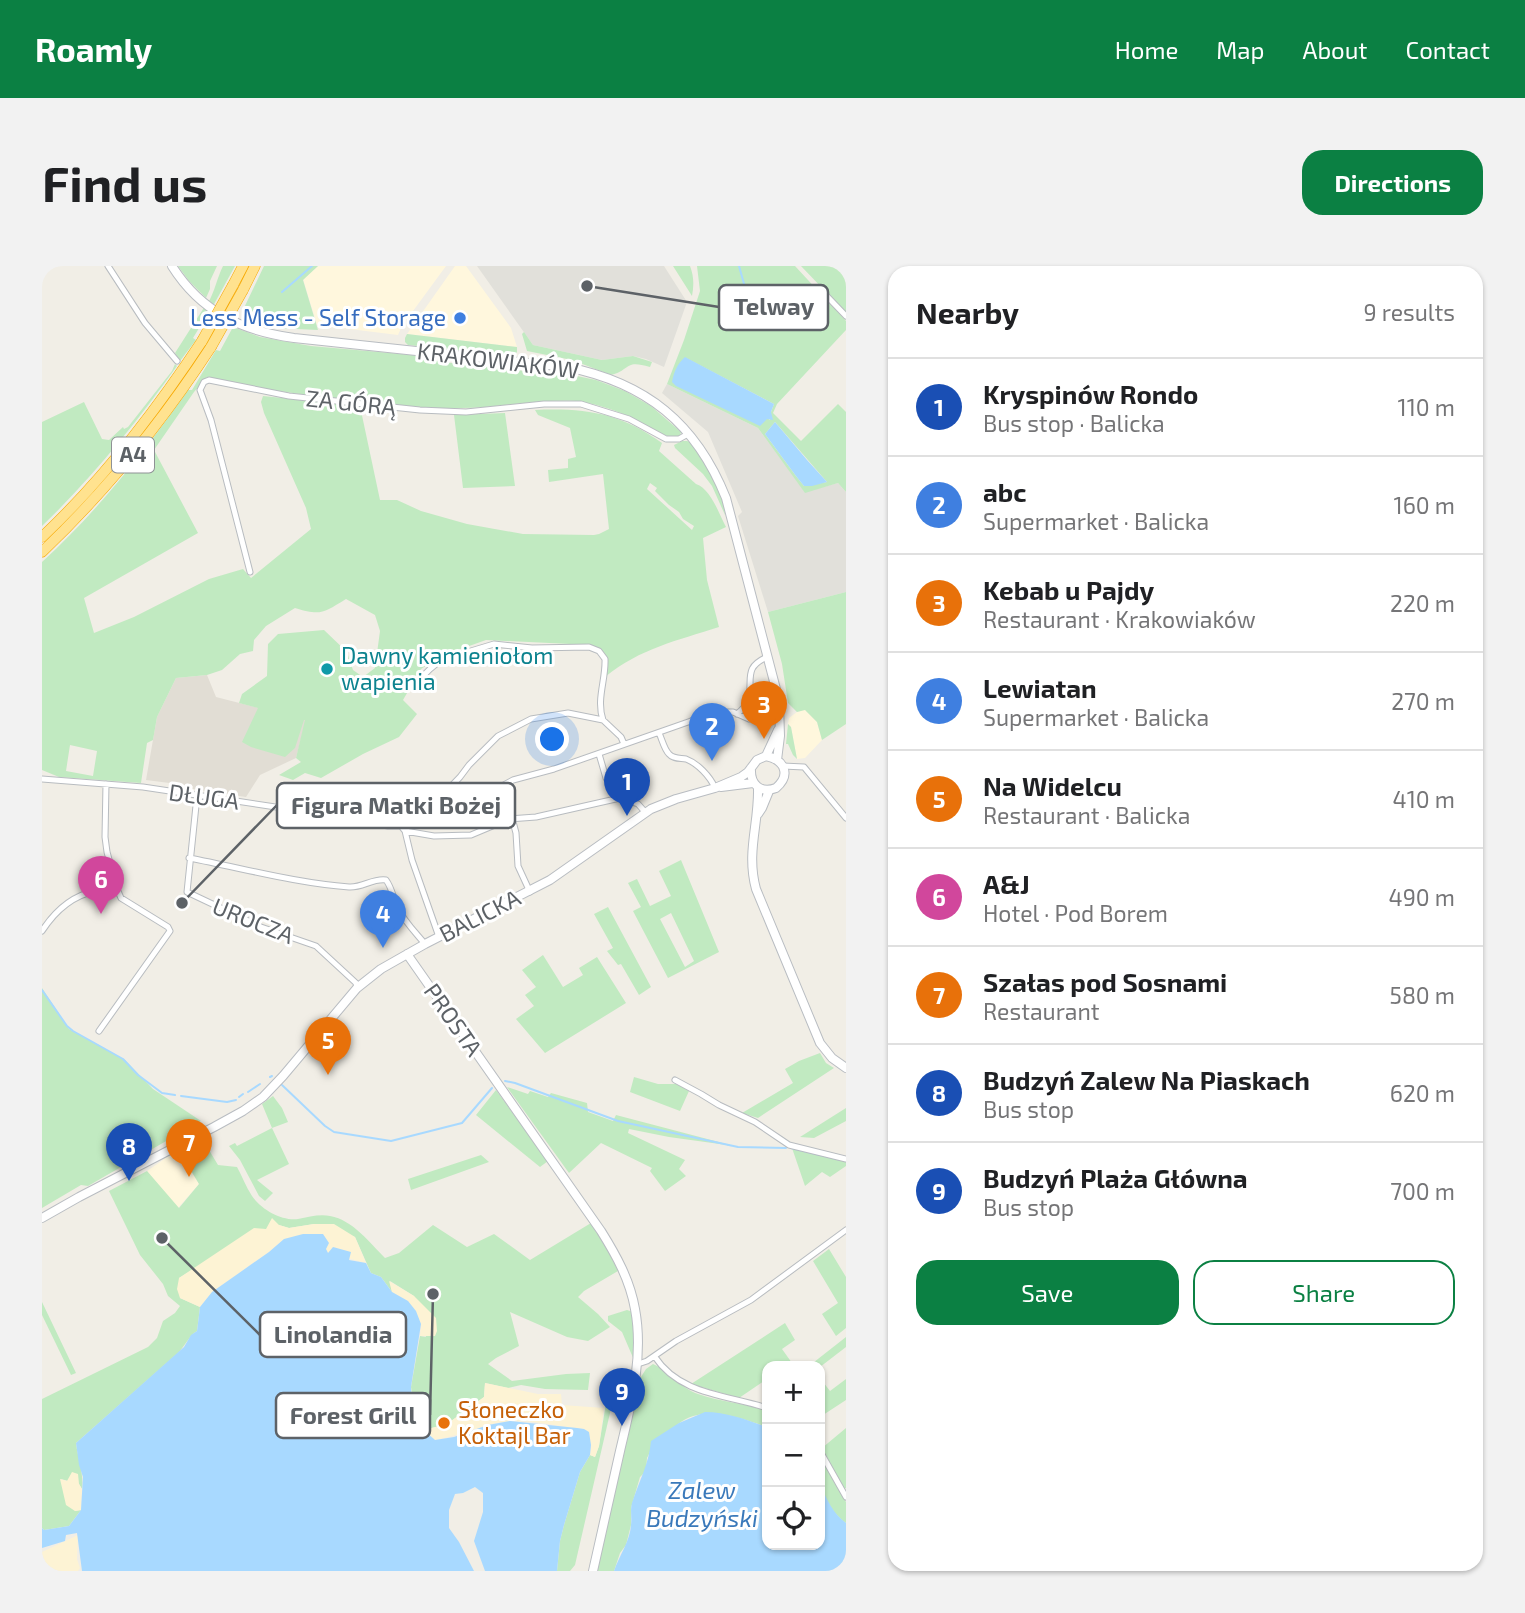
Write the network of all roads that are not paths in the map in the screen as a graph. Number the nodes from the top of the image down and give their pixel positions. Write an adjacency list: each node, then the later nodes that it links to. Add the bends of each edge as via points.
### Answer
1 (108, 266): 9 (street, via 145,323)
2 (172, 266): 10 (main road, KRAKOWIAKÓW, via 205,304 248,328 294,338 580,370 635,391)
3 (243, 266): 5 (highway, A4)
4 (255, 266): 5 (highway, A4)
5 (238, 288): 8 (highway, A4, bridge)
6 (821, 290): 7 (street)
7 (846, 316)
8 (207, 344): 11 (highway, A4, via 123,451); 12 (highway, A4, via 174,402 131,458)
9 (177, 361)
10 (689, 433): 13 (street, ZA GÓRĄ, via 666,439 629,419 581,404 466,412 420,410 289,396 209,380 200,390); 14 (main road, KRAKOWIAKÓW, via 726,498)
11 (42, 537)
12 (42, 552)
13 (250, 572)
14 (768, 657): 16 (street, via 755,664 748,702); 17 (main road, KRAKOWIAKÓW)
15 (421, 678): 18 (street, via 441,660 494,644 589,647 605,659 600,702)
16 (737, 714): 17 (street, via 749,719); 20 (street, via 691,721)
17 (780, 714): 19 (main road, KRAKOWIAKÓW)
18 (603, 720): 21 (street); 39 (street, via 568,713 526,721 498,736 436,803)
19 (779, 725): 23 (main road, KRAKOWIAKÓW); 24 (main road, KRAKOWIAKÓW)
20 (659, 733): 21 (street); 33 (street, via 668,754 694,763)
21 (624, 744): 22 (street)
22 (598, 754): 36 (street); 39 (street, via 513,780 454,816)
23 (766, 756): 24 (main road); 26 (main road)
24 (780, 763): 25 (street); 28 (main road)
25 (796, 767): 28 (street); 41 (street, via 805,768)
26 (751, 768): 32 (main road); 33 (main road, BALICKA)
27 (42, 773): 30 (street)
28 (784, 778): 34 (main road)
29 (42, 779): 30 (street, DŁUGA)
30 (54, 779): 31 (street, DŁUGA)
31 (106, 784): 35 (street, DŁUGA); 44 (street, via 104,837)
32 (756, 785): 33 (main road, BALICKA); 34 (main road); 38 (main road)
33 (715, 788): 37 (main road, BALICKA)
34 (769, 791): 38 (main road)
35 (197, 796): 42 (street, DŁUGA); 43 (street, UROCZA)
36 (620, 799): 37 (street, via 638,804); 40 (street, DŁUGA)
37 (646, 813): 45 (main road, BALICKA)
38 (758, 814): 52 (main road, via 751,853 756,889 820,1043)
39 (417, 817): 42 (street, via 407,820)
40 (512, 818): 42 (street, DŁUGA, via 471,835 435,836); 45 (street, via 518,866)
41 (846, 818)
42 (403, 829): 47 (street)
43 (189, 858): 48 (street, via 339,886 386,880 408,925); 50 (street, UROCZA, via 187,892 261,927 316,946)
44 (117, 890): 46 (street, via 96,891 62,905); 51 (street, via 121,898 170,931)
45 (530, 891): 47 (main road, BALICKA)
46 (42, 931)
47 (439, 937): 48 (main road, BALICKA)
48 (425, 944): 49 (main road, BALICKA)
49 (407, 954): 50 (main road, BALICKA); 58 (main road, PROSTA, via 617,1257 635,1306)
50 (358, 988): 55 (main road, BALICKA, via 263,1097)
51 (99, 1031)
52 (846, 1068)
53 (675, 1080): 54 (street, via 789,1145)
54 (846, 1159)
55 (42, 1217)
56 (846, 1230): 57 (street, via 751,1300)
57 (654, 1357): 58 (street); 59 (street, via 684,1384)
58 (638, 1364): 62 (main road, PROSTA)
59 (762, 1407)
60 (825, 1460): 61 (street)
61 (846, 1497)
62 (593, 1571)

